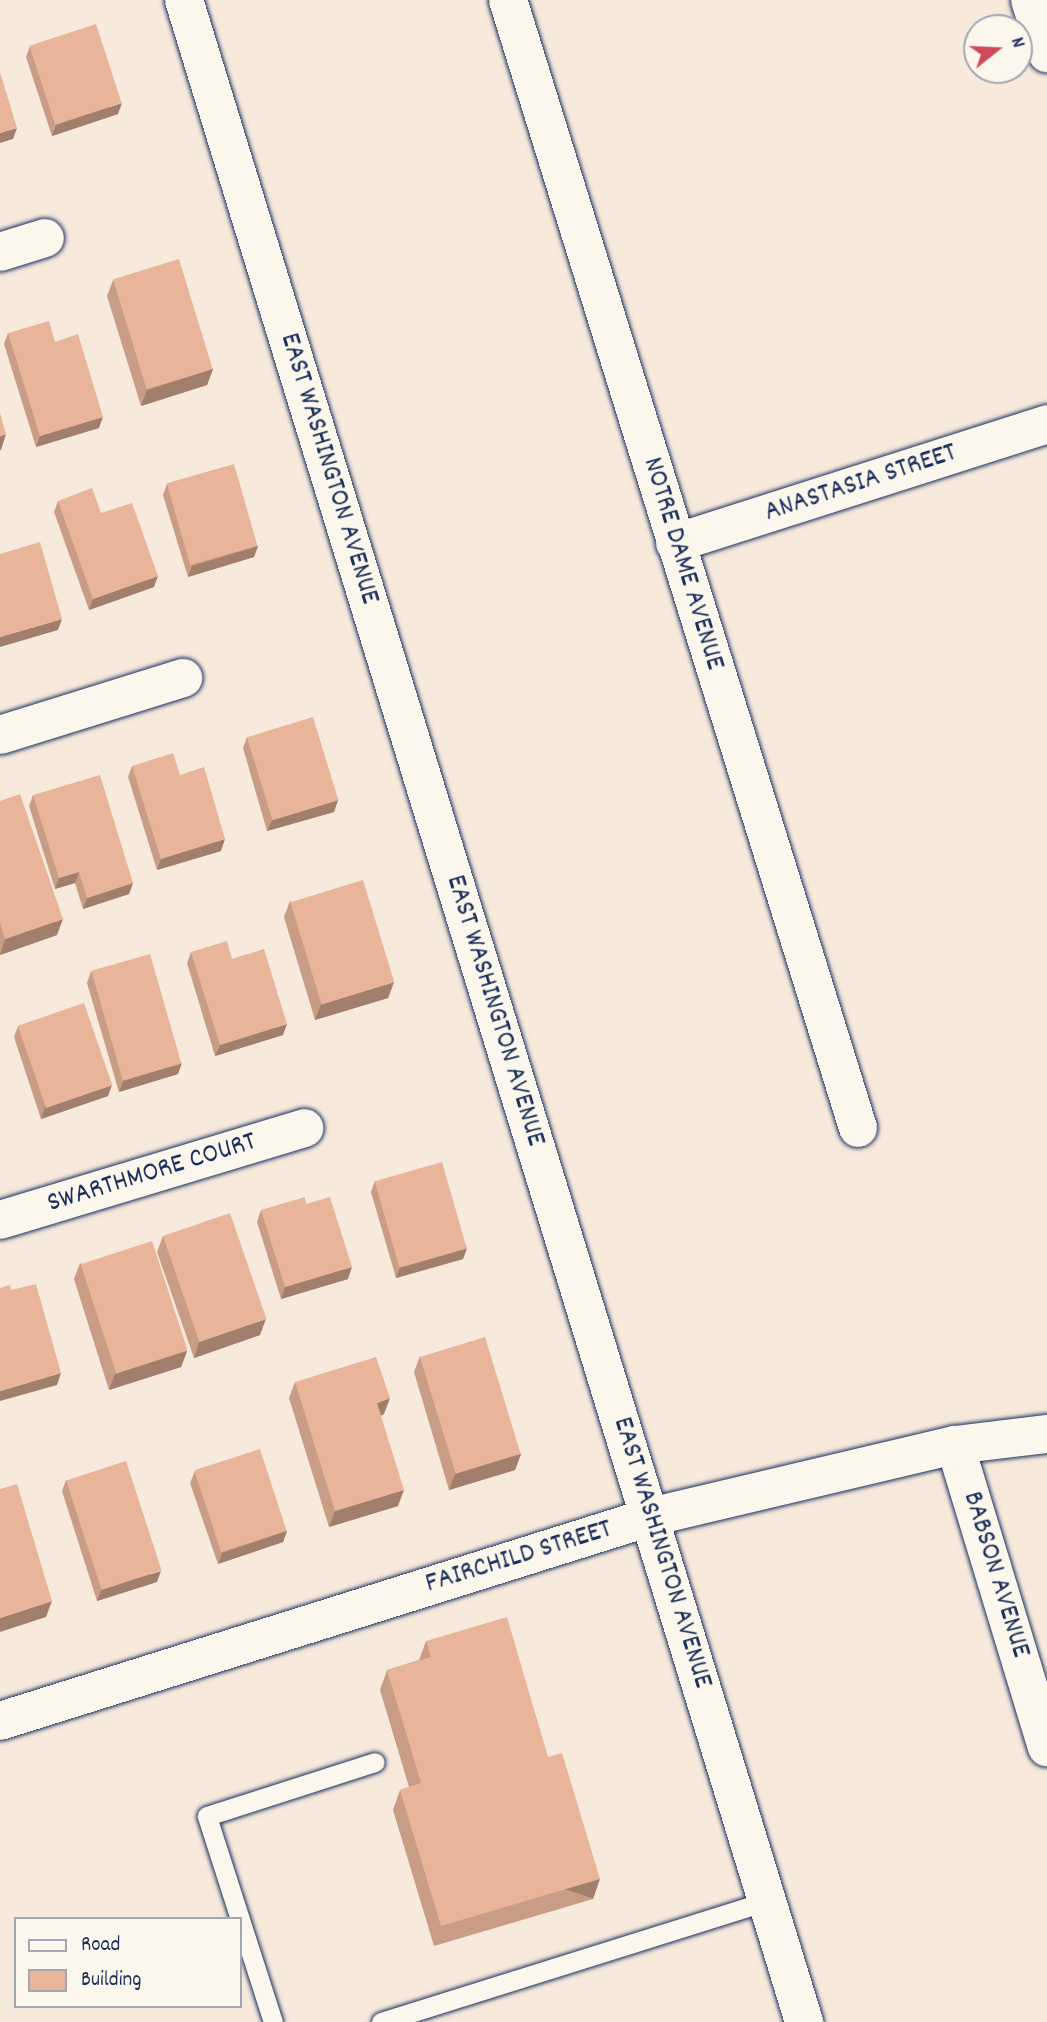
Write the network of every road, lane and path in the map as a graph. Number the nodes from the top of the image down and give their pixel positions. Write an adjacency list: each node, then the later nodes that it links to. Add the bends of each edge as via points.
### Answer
1 (184, 0): 16 (street, EAST WASHINGTON AVENUE)
2 (508, 0): 8 (street, NOTRE DAME AVENUE)
3 (1030, 0): 4 (street)
4 (1047, 53)
5 (44, 238): 6 (street)
6 (0, 252)
7 (1047, 424): 8 (street, ANASTASIA STREET)
8 (675, 543): 12 (street, NOTRE DAME AVENUE)
9 (183, 678): 10 (street)
10 (0, 735)
11 (304, 1128): 13 (street, SWARTHMORE COURT)
12 (858, 1128)
13 (0, 1220)
14 (1047, 1434): 15 (street, FAIRCHILD STREET)
15 (955, 1445): 16 (street, FAIRCHILD STREET); 18 (street, BABSON AVENUE)
16 (650, 1517): 17 (street, FAIRCHILD STREET); 20 (street, EAST WASHINGTON AVENUE)
17 (0, 1721)
18 (1047, 1747)
19 (375, 1762): 21 (lane, via 207,1816)
20 (767, 1901): 24 (lane); 25 (street, EAST WASHINGTON AVENUE)
21 (240, 1917)
22 (242, 1924): 23 (lane)
23 (274, 2022)
24 (381, 2022)
25 (804, 2022)

